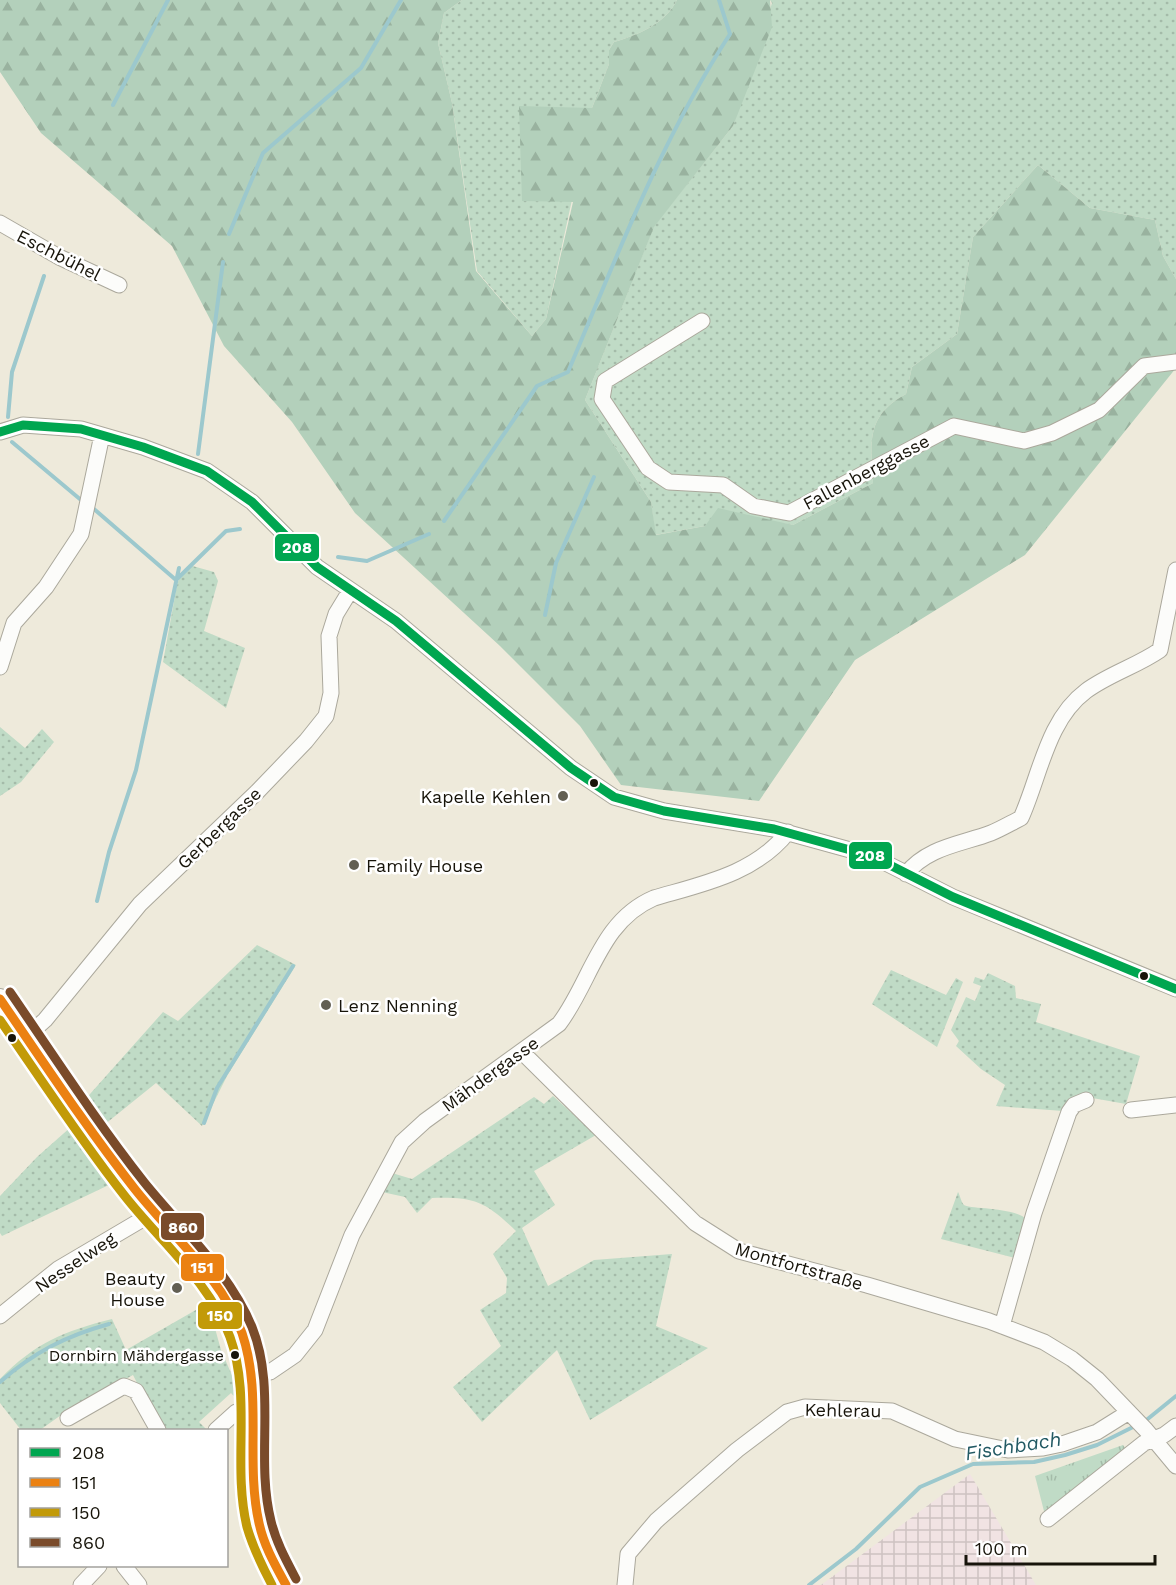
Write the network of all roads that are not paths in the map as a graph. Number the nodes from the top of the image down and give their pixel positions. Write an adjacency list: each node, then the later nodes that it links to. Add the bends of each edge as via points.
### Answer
1 (0, 224): 2 (street, Eschbühel)
2 (119, 285)
3 (702, 321): 4 (street, Fallenberggasse, via 605,381 602,399 648,468 669,482 723,485 753,507 789,513 954,426 1024,441 1052,433 1099,410 1144,366)
4 (1176, 362)
5 (0, 432): 6 (street, via 23,425 81,429)
6 (102, 435): 8 (street, via 207,471 252,502 293,546); 9 (street, via 81,534 46,587 10,629)
7 (1176, 570): 11 (street, via 1160,650 1086,692 1065,711 1021,818 940,850 913,865)
8 (350, 591): 10 (street, via 396,621 602,791 632,804); 14 (street, Gerbergasse, via 329,636 331,693 326,716 257,792 140,904 45,1020)
9 (0, 667)
10 (788, 832): 11 (street, via 872,856); 15 (street, Mähdergasse, via 764,856 734,873 654,898 625,916 599,949 559,1024)
11 (906, 874): 12 (street)
12 (1176, 989)
13 (3, 1009): 14 (main road)
14 (26, 1037): 19 (main road)
15 (522, 1053): 21 (street, Montfortstraße, via 695,1223 717,1239 739,1251); 22 (street, Mähdergasse, via 425,1121 402,1142 352,1235 315,1330 295,1355 270,1372)
16 (1086, 1100): 21 (street, via 1069,1112 1031,1222)
17 (1176, 1105): 18 (street)
18 (1131, 1110)
19 (153, 1213): 20 (street, Nesselweg, via 58,1269); 22 (main road, via 226,1300 242,1333)
20 (0, 1316)
21 (1002, 1326): 24 (street, Montfortstraße, via 1044,1342 1072,1359)
22 (252, 1376): 23 (main road)
23 (254, 1408): 28 (street, via 236,1412); 36 (main road, via 252,1481 256,1517 270,1559)
24 (1131, 1413): 29 (street, Montfortstraße); 37 (street, Kehlerau, via 1097,1432 1062,1444 1008,1450 955,1439 892,1411 805,1407 786,1412 656,1521 628,1554)
25 (68, 1418): 27 (street, via 124,1386 136,1391)
26 (1176, 1426): 29 (street)
27 (157, 1429)
28 (218, 1429)
29 (1150, 1435): 30 (street, Montfortstraße); 31 (street)
30 (1176, 1466)
31 (1048, 1518)
32 (98, 1567): 34 (street)
33 (125, 1567): 35 (street)
34 (81, 1585)
35 (139, 1585)
36 (286, 1585)
37 (625, 1585)

